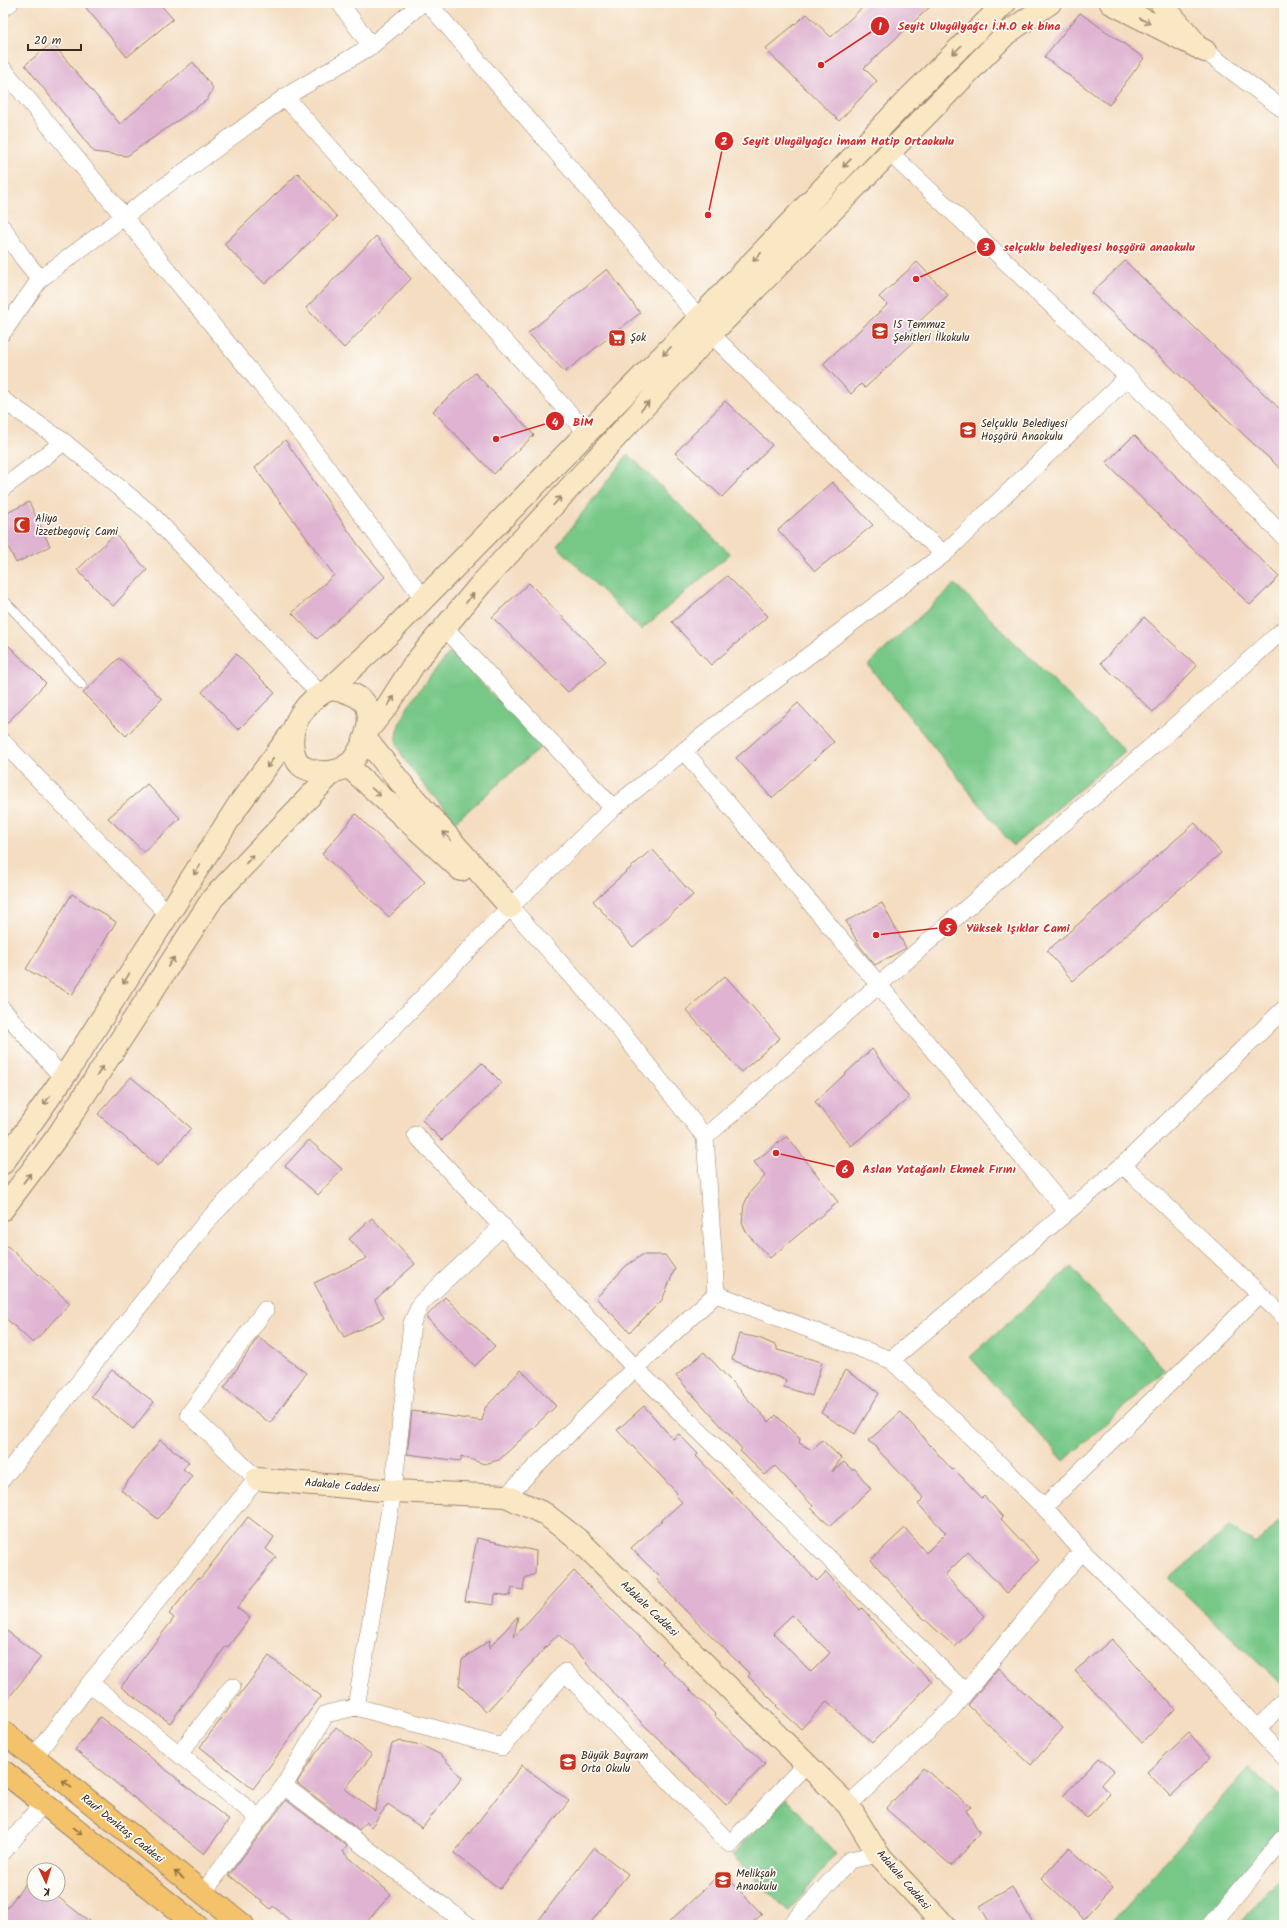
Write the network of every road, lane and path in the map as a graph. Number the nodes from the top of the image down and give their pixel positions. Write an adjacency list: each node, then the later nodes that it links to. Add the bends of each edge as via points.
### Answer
1 (10, 3): 9 (street)
2 (340, 3): 10 (street)
3 (422, 3): 10 (street)
4 (428, 3): 19 (street)
5 (1005, 3): 19 (street, one-way to 19, via 909,98)
6 (1050, 3): 15 (street, via 1006,34)
7 (1111, 3): 11 (street, one-way to 11)
8 (1161, 3): 11 (street)
9 (3, 8)
10 (371, 46): 13 (street)
11 (1205, 52): 14 (street)
12 (3, 69): 16 (street)
13 (285, 97): 16 (street); 23 (street)
14 (1284, 110)
15 (890, 153): 19 (street); 21 (street)
16 (125, 216): 18 (street); 29 (street, via 304,437)
17 (3, 228): 18 (street)
18 (40, 279): 20 (street)
19 (705, 326): 23 (street, one-way to 23); 27 (street, via 834,455); 30 (street, one-way to 19)
20 (3, 332)
21 (1128, 377): 26 (street); 27 (street)
22 (3, 400): 24 (street)
23 (586, 433): 29 (street)
24 (64, 442): 25 (street); 33 (street, via 151,514)
25 (3, 488)
26 (1284, 537)
27 (944, 554): 37 (street, via 716,724)
28 (3, 599): 32 (lane)
29 (424, 599): 33 (street)
30 (445, 628): 35 (street, one-way to 30, via 414,664); 39 (street)
31 (1284, 629): 42 (street)
32 (82, 685)
33 (325, 691): 34 (street, via 303,710); 35 (street, via 356,695 365,704 369,715)
34 (293, 731): 38 (street, via 294,755 302,766 315,771); 41 (street, one-way to 41, via 240,804)
35 (366, 735): 38 (street, via 361,750); 40 (street, one-way to 35, via 406,789)
36 (3, 742): 41 (street)
37 (684, 751): 39 (street); 42 (street)
38 (340, 768): 40 (street, one-way to 40, via 464,873); 50 (street, one-way to 38, via 57,1137 213,898)
39 (613, 808): 40 (street)
40 (510, 907): 47 (street, via 611,1019); 59 (street, via 204,1223)
41 (168, 914): 45 (street, one-way to 45)
42 (879, 985): 47 (street); 51 (street)
43 (1284, 1009): 49 (street)
44 (3, 1010): 45 (street)
45 (63, 1078): 48 (street, one-way to 48)
46 (416, 1135): 52 (street)
47 (706, 1137): 53 (street)
48 (3, 1163)
49 (1123, 1165): 51 (street); 54 (street)
50 (3, 1209)
51 (1067, 1211): 57 (street)
52 (503, 1226): 58 (street); 61 (street, via 421,1303 412,1323)
53 (716, 1294): 57 (street); 58 (street)
54 (1259, 1294): 56 (street); 63 (street)
55 (265, 1310): 60 (street, via 189,1414)
56 (1284, 1318)
57 (892, 1360): 63 (street)
58 (635, 1368): 62 (street); 67 (street)
59 (3, 1478)
60 (258, 1479): 61 (street, Adakale Caddesi); 65 (street)
61 (393, 1490): 62 (street, Adakale Caddesi); 69 (street)
62 (506, 1496): 75 (street, Adakale Caddesi, via 545,1514 581,1542)
63 (1044, 1507): 64 (street)
64 (1082, 1551): 67 (street); 70 (street, via 1199,1666)
65 (90, 1683): 72 (street); 73 (street)
66 (232, 1687): 72 (street)
67 (966, 1692): 79 (street, via 950,1711)
68 (1284, 1700): 70 (street)
69 (356, 1707): 75 (street, via 502,1747 565,1672 730,1844); 77 (street, via 326,1714)
70 (1258, 1729): 74 (street)
71 (3, 1732): 73 (main road, Rauf Denktaş Caddesi)
72 (179, 1754): 80 (street)
73 (34, 1757): 84 (main road, Rauf Denktaş Caddesi, one-way to 73)
74 (1284, 1758)
75 (807, 1763): 79 (street, Adakale Caddesi)
76 (3, 1771): 78 (main road)
77 (284, 1786): 80 (street); 87 (street)
78 (42, 1803): 82 (street); 85 (main road, one-way to 85)
79 (848, 1805): 83 (street, Adakale Caddesi)
80 (259, 1818): 84 (street)
81 (1284, 1838): 90 (street)
82 (3, 1852)
83 (878, 1854): 88 (street, via 850,1860); 89 (street, Adakale Caddesi)
84 (202, 1894): 86 (main road, Rauf Denktaş Caddesi)
85 (196, 1925)
86 (243, 1925)
87 (468, 1925)
88 (790, 1925)
89 (944, 1925)
90 (1211, 1925)

